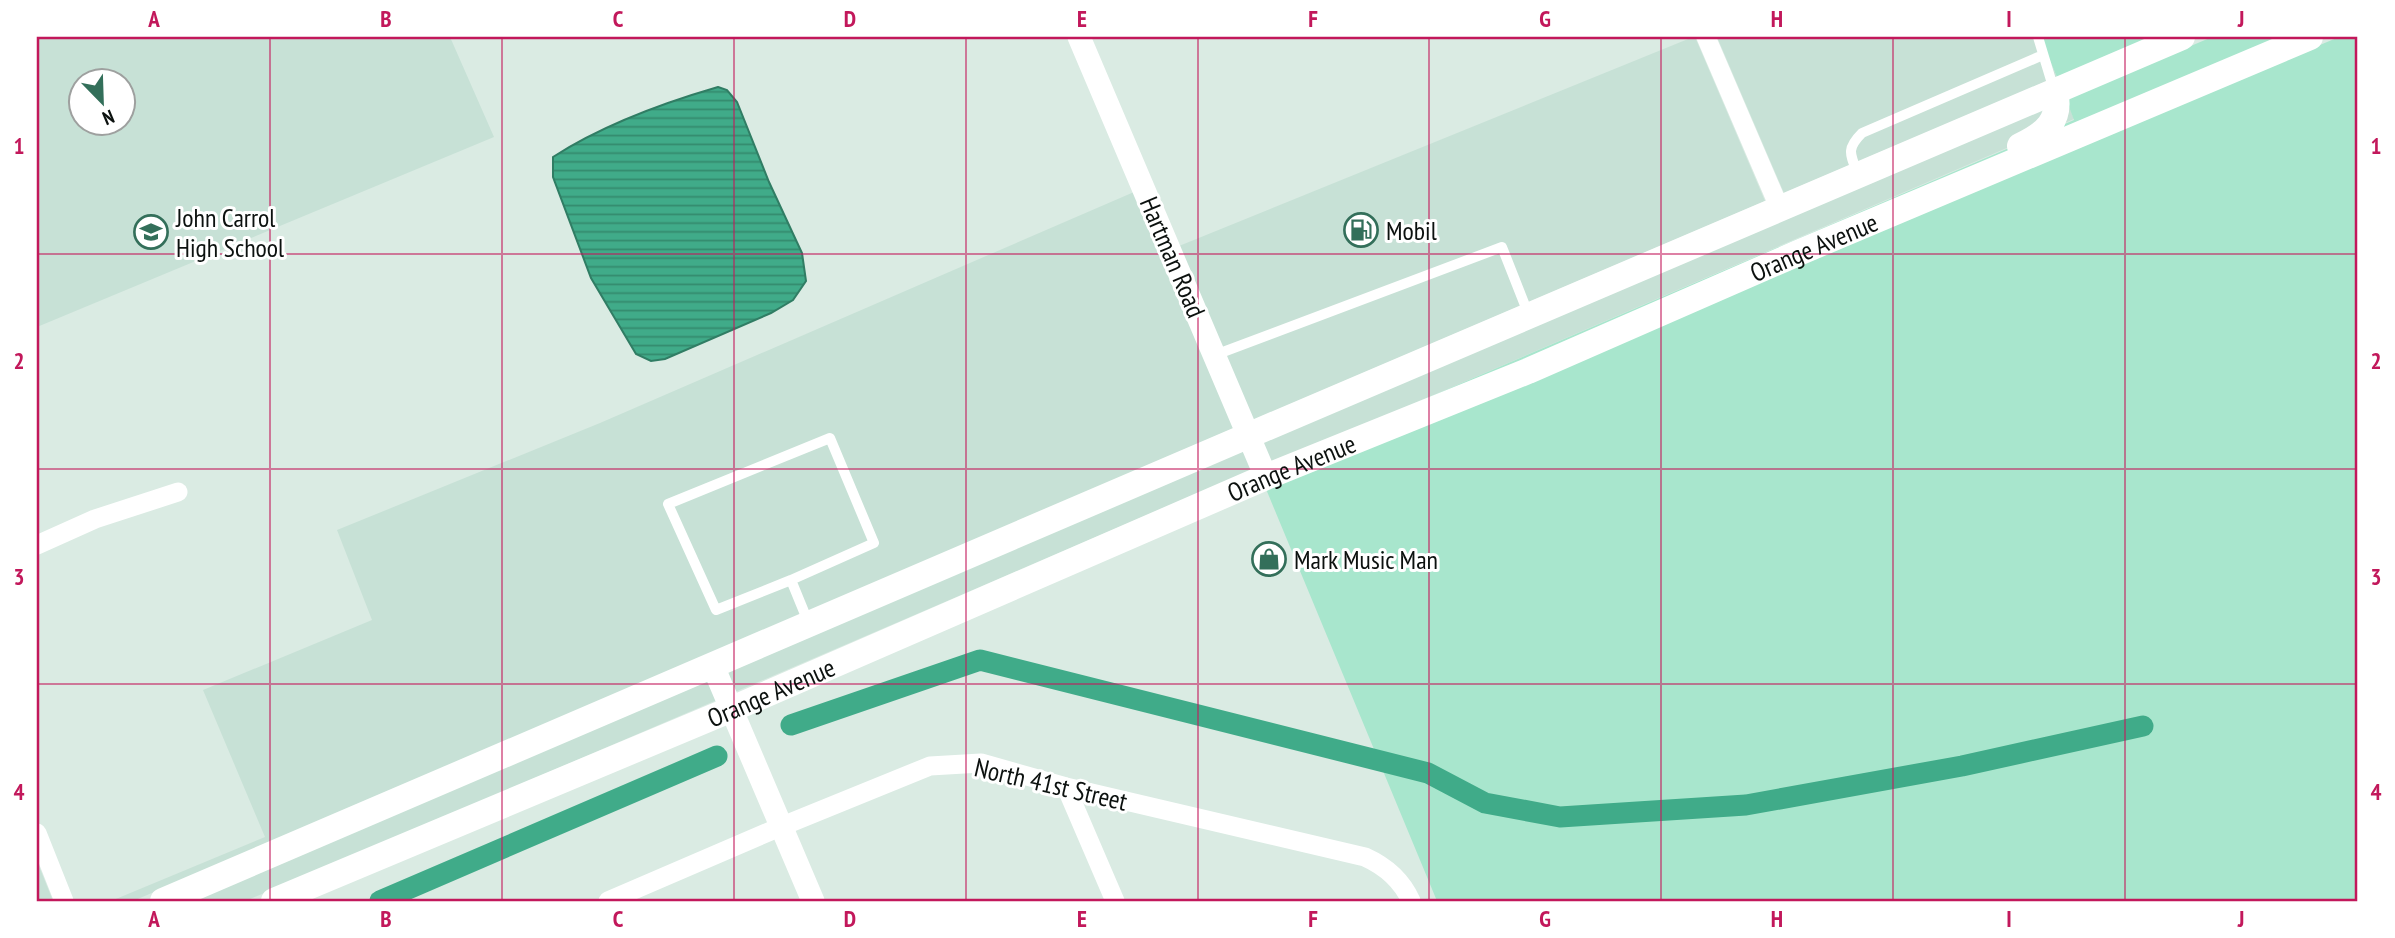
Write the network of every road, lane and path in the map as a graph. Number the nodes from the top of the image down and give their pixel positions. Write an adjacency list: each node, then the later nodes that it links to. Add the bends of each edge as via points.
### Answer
1 (1080, 37): 12 (street, Hartman Road)
2 (1706, 37): 9 (street)
3 (2038, 37): 6 (lane)
4 (2182, 37): 7 (main road, Orange Avenue)
5 (2310, 37): 10 (main road, Orange Avenue)
6 (2043, 55): 7 (lane); 8 (lane, via 1862,132 1850,154)
7 (2055, 91): 8 (main road, Orange Avenue); 10 (main road, via 2054,119 2036,138 1891,201)
8 (1858, 174): 9 (main road, Orange Avenue)
9 (1779, 208): 11 (main road, Orange Avenue)
10 (1878, 219): 14 (main road, Orange Avenue, via 1528,371)
11 (1529, 314): 12 (lane, via 1502,247); 13 (main road, Orange Avenue)
12 (1214, 356): 13 (street, Hartman Road)
13 (1248, 434): 14 (street, Hartman Road); 18 (main road, Orange Avenue)
14 (1266, 477): 20 (main road, Orange Avenue)
15 (178, 492): 16 (street, via 95,519)
16 (37, 545)
17 (791, 580): 17 (lane, via 716,610 668,504 830,438 874,542); 18 (lane)
18 (810, 624): 19 (main road, Orange Avenue)
19 (713, 666): 20 (street); 25 (main road, Orange Avenue)
20 (732, 709): 22 (street); 26 (main road, Orange Avenue)
21 (1066, 787): 22 (street, North 41st Street, via 981,763 930,766); 29 (street); 30 (street, North 41st Street, via 1365,857 1382,864)
22 (780, 827): 27 (street, North 41st Street); 28 (street)
23 (37, 833): 24 (street)
24 (64, 901)
25 (163, 901)
26 (274, 901)
27 (608, 901)
28 (813, 901)
29 (1115, 901)
30 (1411, 901)

